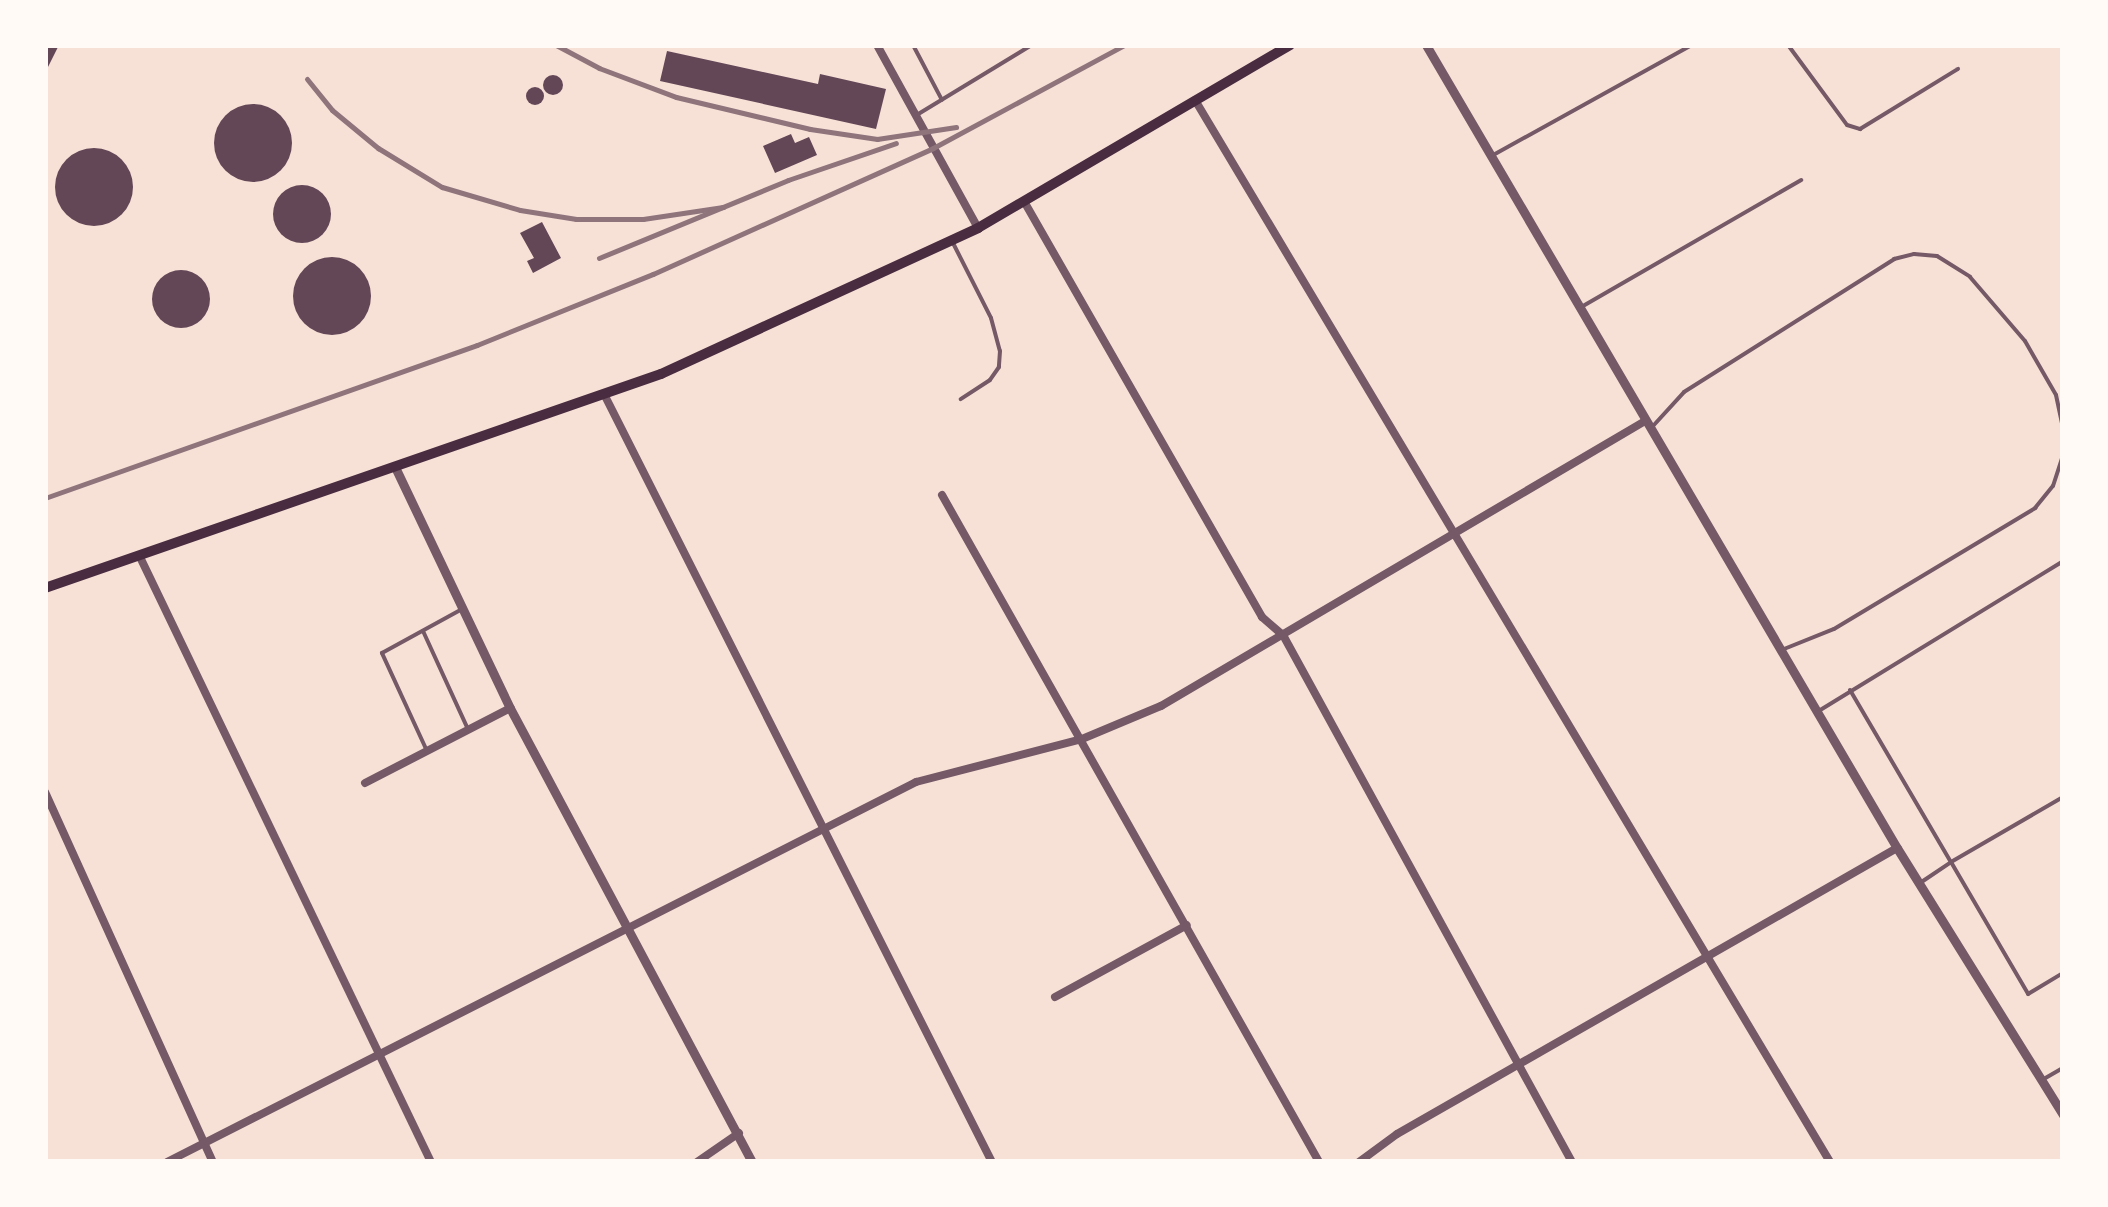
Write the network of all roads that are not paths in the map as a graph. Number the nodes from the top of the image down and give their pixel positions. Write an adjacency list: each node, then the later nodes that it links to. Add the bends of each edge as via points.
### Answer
1 (877, 45): 11 (street)
2 (913, 45): 9 (lane)
3 (1032, 45): 9 (lane)
4 (1426, 45): 12 (street)
5 (1692, 45): 12 (lane)
6 (1788, 45): 8 (lane, via 1846,125 1860,129)
7 (1287, 46): 10 (main road)
8 (1958, 69)
9 (942, 100): 11 (lane)
10 (1195, 100): 14 (main road); 25 (street)
11 (916, 116): 15 (street)
12 (1490, 156): 17 (street)
13 (1801, 180): 17 (lane)
14 (1025, 203): 15 (main road); 31 (street, via 1262,617)
15 (978, 228): 16 (main road)
16 (951, 239): 18 (main road); 19 (lane, via 1000,351 990,380)
17 (1579, 308): 20 (street)
18 (604, 394): 23 (main road); 42 (street)
19 (961, 399)
20 (1647, 425): 21 (lane, via 1684,392 1894,259 1914,254 1937,256 1970,277 2025,342 2056,395); 25 (street); 32 (street)
21 (2063, 428)
22 (2063, 455): 32 (lane, via 2053,486 2035,508 1834,628)
23 (395, 468): 26 (main road); 29 (street)
24 (942, 495): 37 (street)
25 (1457, 533): 31 (street); 48 (street)
26 (140, 557): 28 (main road); 51 (street)
27 (2063, 562): 33 (lane)
28 (45, 588)
29 (462, 609): 30 (lane); 34 (street)
30 (423, 631): 36 (lane); 38 (lane, via 382,654)
31 (1284, 635): 37 (street, via 1160,706); 52 (street)
32 (1781, 651): 35 (street)
33 (1850, 690): 35 (lane); 44 (lane)
34 (510, 708): 36 (street); 47 (street)
35 (1817, 712): 43 (street)
36 (468, 730): 38 (street)
37 (1082, 739): 42 (street, via 916,782); 46 (street)
38 (427, 751): 39 (street)
39 (365, 783)
40 (45, 792): 57 (street)
41 (2063, 797): 44 (lane)
42 (822, 832): 47 (street); 63 (street)
43 (1897, 848): 45 (street); 48 (street)
44 (1951, 862): 45 (lane); 49 (lane, via 2028,994)
45 (1920, 883): 54 (street)
46 (1187, 926): 50 (street); 64 (street)
47 (630, 930): 51 (street); 56 (street)
48 (1708, 959): 52 (street); 67 (street)
49 (2063, 973)
50 (1055, 997)
51 (378, 1056): 57 (street); 60 (street)
52 (1520, 1065): 65 (street); 66 (street)
53 (2063, 1068): 54 (lane)
54 (2042, 1080): 55 (street)
55 (2063, 1116)
56 (738, 1133): 61 (street); 62 (street)
57 (204, 1143): 58 (street); 59 (street)
58 (167, 1162)
59 (213, 1162)
60 (432, 1162)
61 (696, 1162)
62 (752, 1162)
63 (992, 1162)
64 (1319, 1162)
65 (1359, 1162)
66 (1572, 1162)
67 (1830, 1162)

